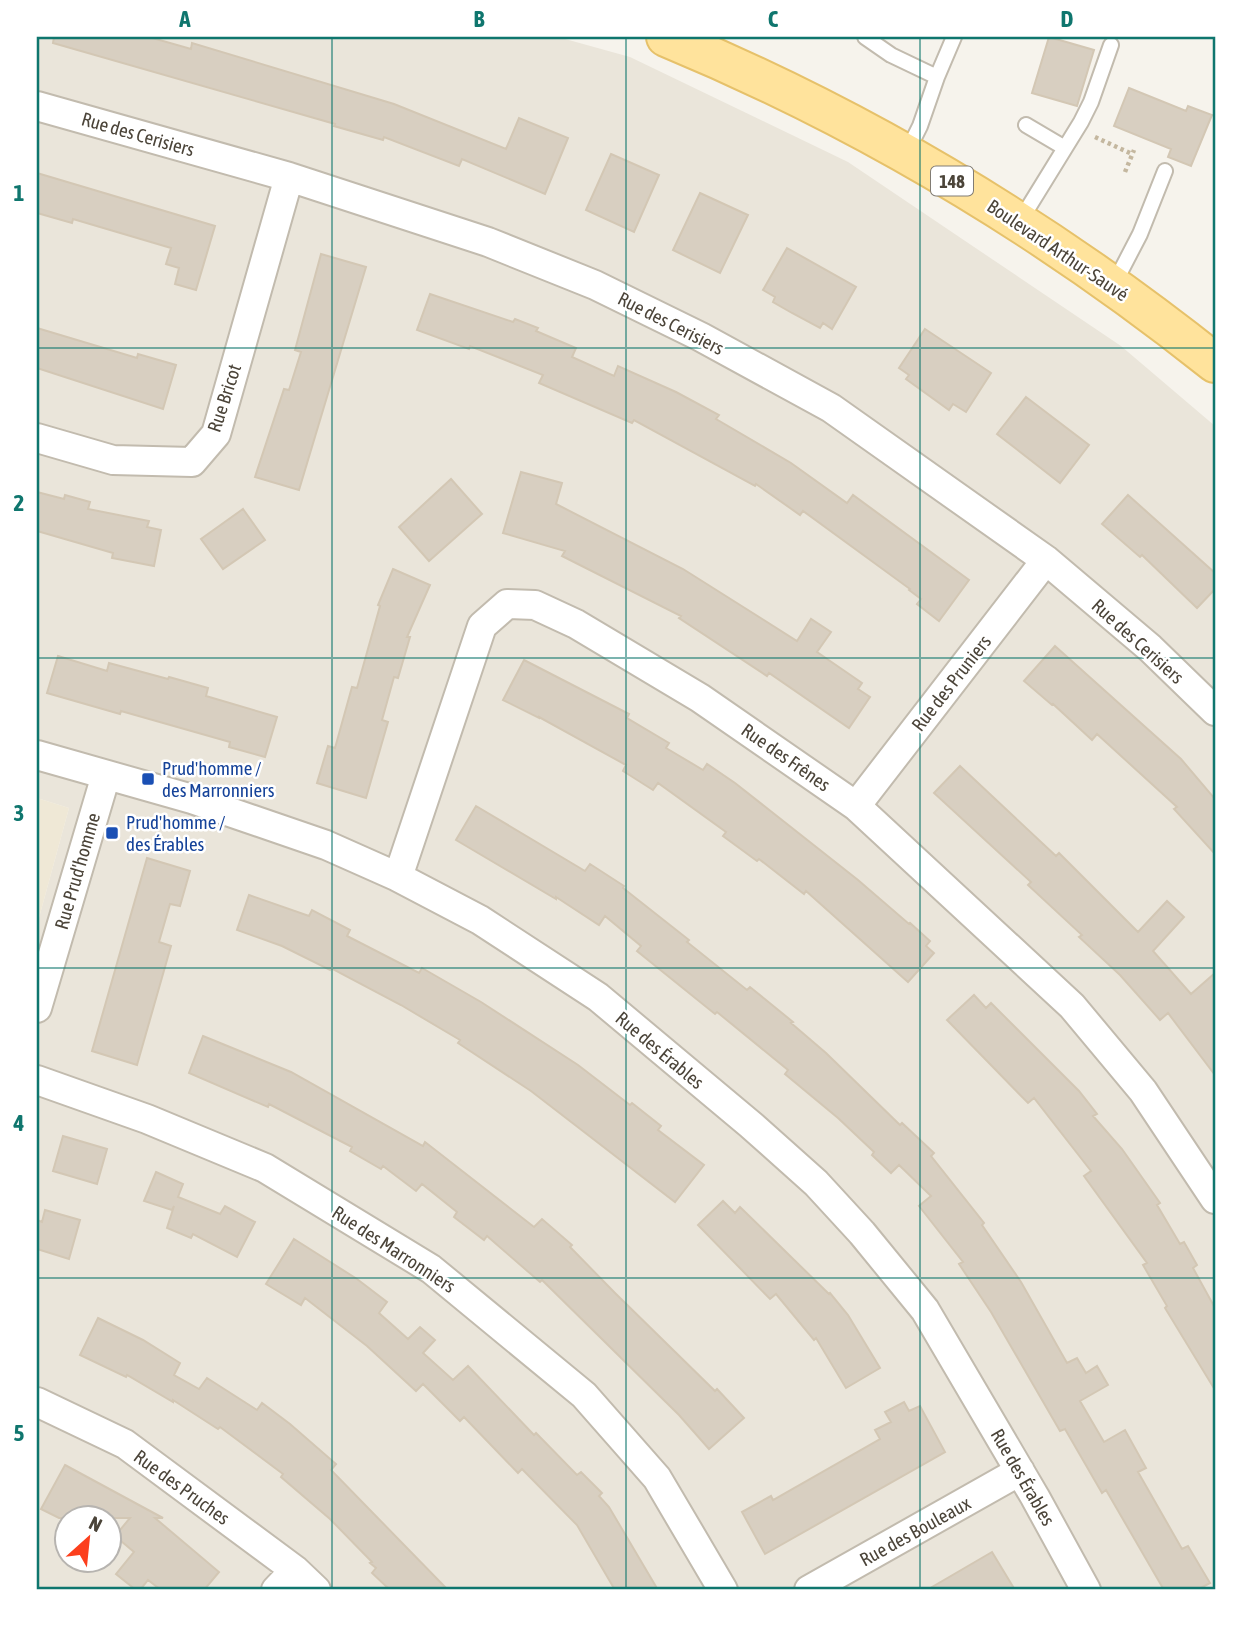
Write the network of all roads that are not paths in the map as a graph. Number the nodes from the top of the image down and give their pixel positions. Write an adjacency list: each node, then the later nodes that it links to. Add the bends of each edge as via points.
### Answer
1 (666, 37): 9 (main road, Boulevard Arthur-Sauvé / 148, via 720,54)
2 (865, 37): 5 (lane)
3 (954, 37): 5 (lane)
4 (1111, 46): 8 (lane, via 1091,102)
5 (937, 77): 9 (lane)
6 (37, 106): 11 (street, Rue des Cerisiers)
7 (1026, 125): 8 (lane)
8 (1065, 148): 12 (lane)
9 (906, 155): 12 (main road, Boulevard Arthur-Sauvé / 148)
10 (1166, 171): 13 (lane)
11 (289, 177): 15 (street, Rue Bricot, via 216,434 192,462 113,460); 16 (street, Rue des Cerisiers, via 488,242 595,285 701,337 831,408)
12 (1019, 222): 13 (main road, Boulevard Arthur-Sauvé / 148)
13 (1113, 285): 14 (main road, Boulevard Arthur-Sauvé / 148)
14 (1215, 363)
15 (37, 439)
16 (1046, 560): 17 (street, Rue des Cerisiers, via 1150,648); 20 (street, Rue des Pruniers)
17 (1215, 711)
18 (37, 755): 19 (street, Rue des Érables)
19 (106, 775): 21 (street, Rue des Érables, via 267,824); 22 (street, Rue Prud'homme)
20 (856, 806): 21 (street, Rue des Frênes, via 700,698 576,624 534,605 507,604 482,626); 24 (street, Rue des Frênes, via 1072,1006 1143,1090)
21 (398, 877): 26 (street, Rue des Érables, via 480,920 598,997 816,1183 925,1310)
22 (37, 1008)
23 (37, 1080): 30 (street, Rue des Marronniers, via 265,1168 431,1269 584,1395 657,1478)
24 (1215, 1199)
25 (37, 1402): 27 (street, Rue des Pruches, via 125,1444)
26 (1020, 1471): 31 (street, Rue des Bouleaux); 32 (street, Rue des Érables)
27 (295, 1570): 28 (street); 29 (street, Rue des Pruches)
28 (276, 1590)
29 (316, 1590)
30 (723, 1590)
31 (809, 1590)
32 (1086, 1590)

